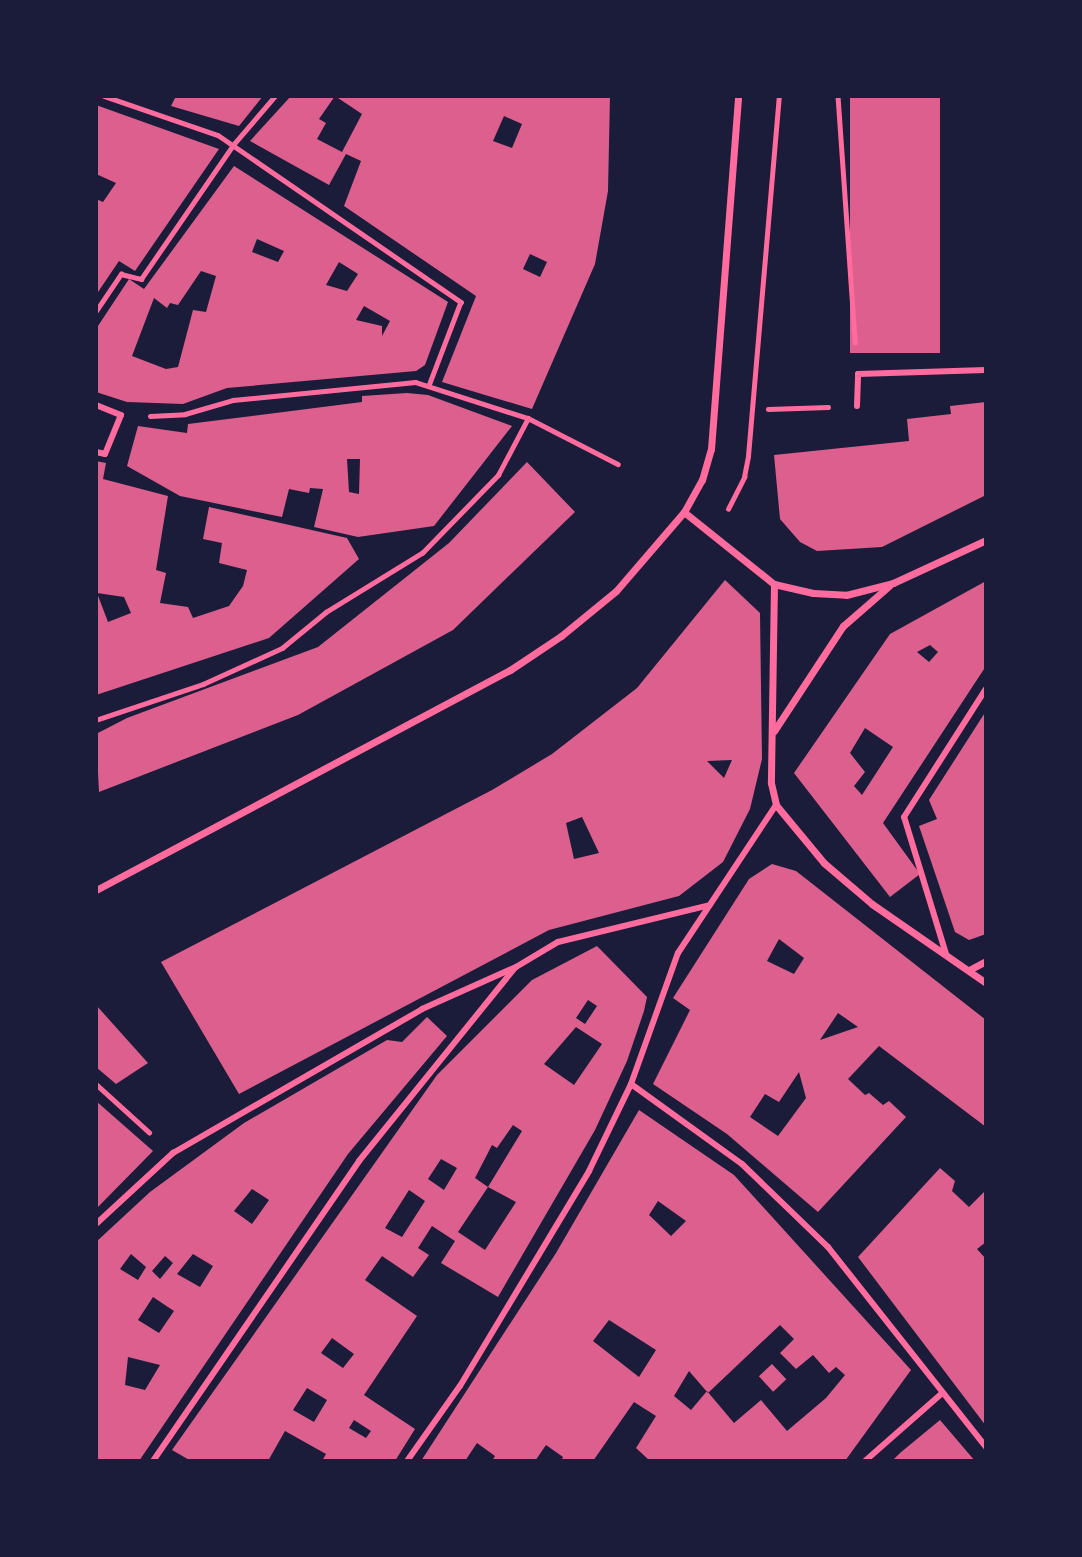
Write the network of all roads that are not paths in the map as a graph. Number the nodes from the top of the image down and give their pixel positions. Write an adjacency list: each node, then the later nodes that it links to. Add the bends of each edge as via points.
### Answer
1 (738, 96): 6 (street, via 711,449 702,480)
2 (986, 370): 4 (street, via 858,374)
3 (96, 405): 5 (street, via 121,415 106,454)
4 (857, 406)
5 (96, 452)
6 (684, 512): 9 (street); 13 (street, via 616,591 510,670)
7 (986, 540): 8 (street)
8 (892, 583): 9 (street, via 846,594); 11 (street, via 843,626)
9 (774, 584): 11 (street)
10 (986, 688): 15 (street, via 904,817)
11 (774, 732): 12 (street, via 771,783)
12 (776, 805): 14 (street); 15 (street, via 824,863 872,904)
13 (96, 890)
14 (710, 905): 17 (street, via 558,942); 20 (street, via 678,953)
15 (946, 954): 18 (street)
16 (986, 961): 18 (street)
17 (516, 967): 21 (street, via 422,1009 173,1153); 24 (street, via 359,1161)
18 (969, 970): 19 (street)
19 (986, 983)
20 (631, 1084): 22 (street, via 742,1164 828,1247); 25 (street, via 582,1183 460,1386)
21 (96, 1224)
22 (942, 1394): 23 (street); 26 (street)
23 (986, 1447)
24 (153, 1461)
25 (407, 1461)
26 (864, 1461)

